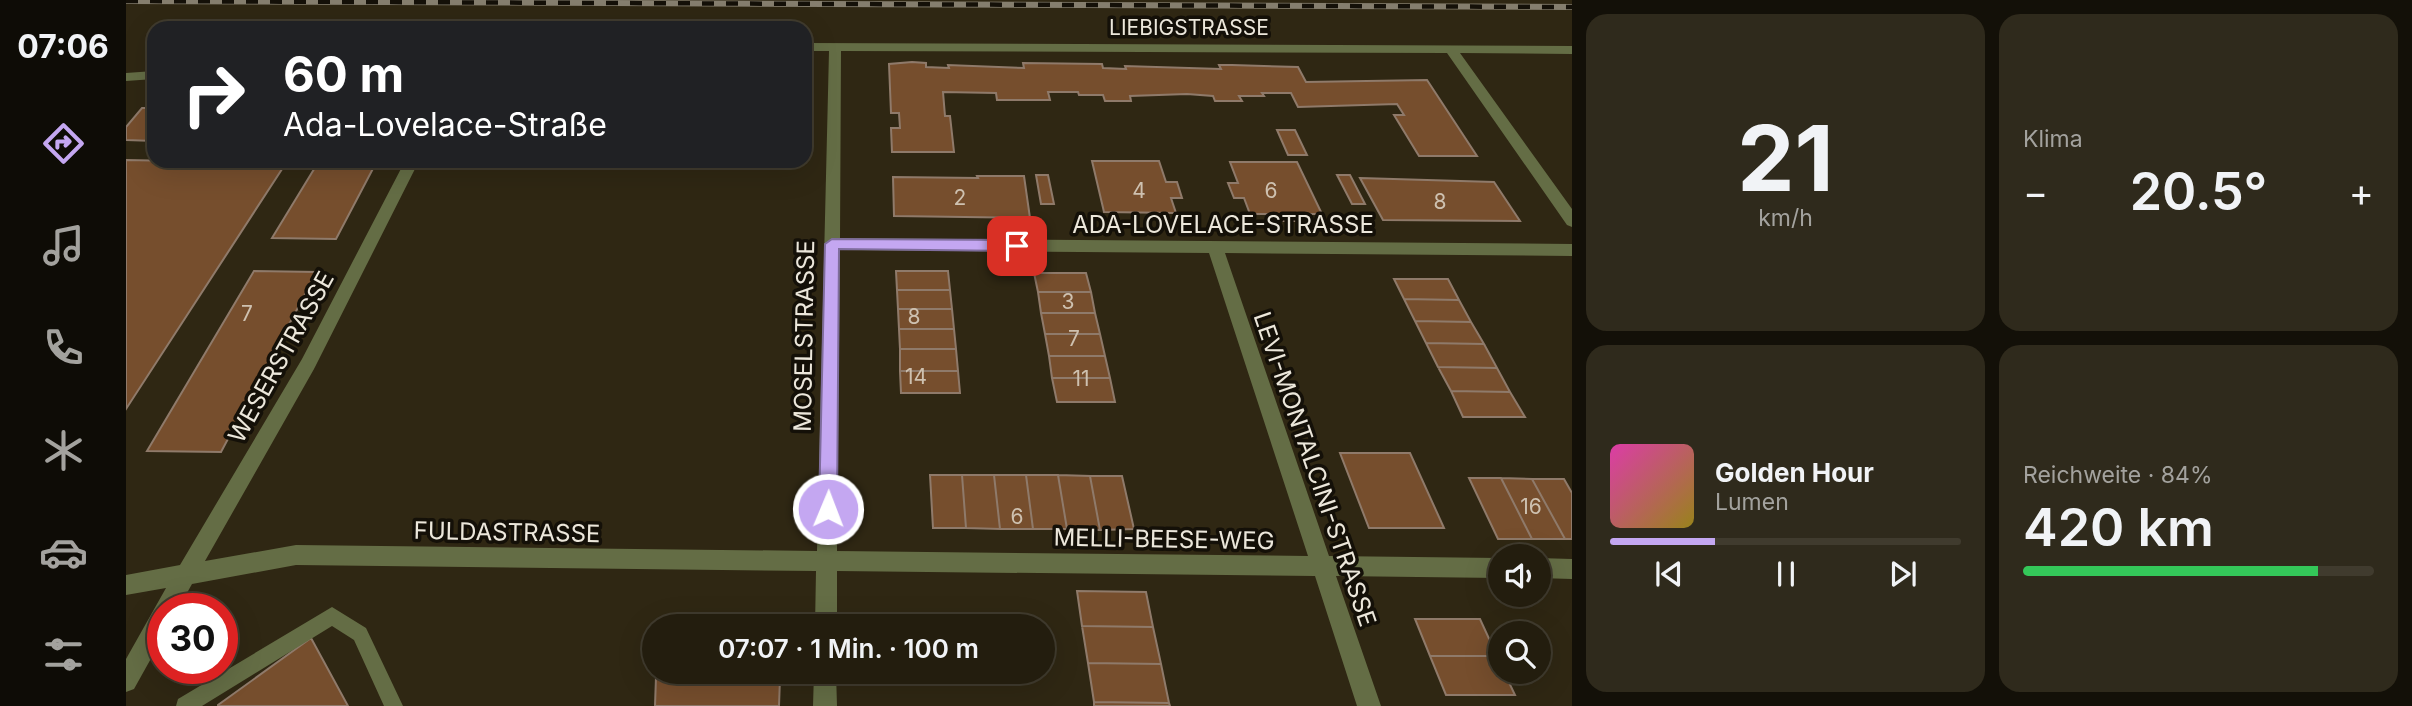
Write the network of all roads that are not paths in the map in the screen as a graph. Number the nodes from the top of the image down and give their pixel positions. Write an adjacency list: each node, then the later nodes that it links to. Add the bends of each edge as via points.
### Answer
1 (812, 47): 2 (street, LIEBIGSTRASSE)
2 (835, 47): 3 (street, LIEBIGSTRASSE); 11 (street, MOSELSTRASSE)
3 (1451, 50): 4 (street, LIEBIGSTRASSE); 8 (street)
4 (1572, 50)
5 (147, 76): 6 (street)
6 (126, 77)
7 (408, 168): 19 (street, WESERSTRASSE, via 308,364)
8 (1552, 193): 9 (street); 10 (street)
9 (1572, 193)
10 (1572, 221)
11 (832, 244): 12 (street, ADA-LOVELACE-STRASSE); 14 (street, MOSELSTRASSE)
12 (1215, 247): 13 (street, ADA-LOVELACE-STRASSE); 15 (street, LEVI-MONTALCINI-STRASSE)
13 (1572, 250)
14 (827, 562): 15 (street, MELLI-BEESE-WEG); 19 (street, FULDASTRASSE, via 296,555); 22 (street, MOSELSTRASSE)
15 (1323, 567): 16 (street, MELLI-BEESE-WEG); 29 (street, LEVI-MONTALCINI-STRASSE)
16 (1488, 568)
17 (1551, 568): 18 (street)
18 (1572, 569)
19 (187, 573): 20 (street); 21 (street, WESERSTRASSE)
20 (126, 585)
21 (175, 593)
22 (826, 614)
23 (147, 644): 24 (street)
24 (126, 681)
25 (825, 684): 28 (street)
26 (186, 706): 27 (lane, via 332,616 360,634)
27 (394, 706)
28 (825, 706)
29 (1369, 706)

